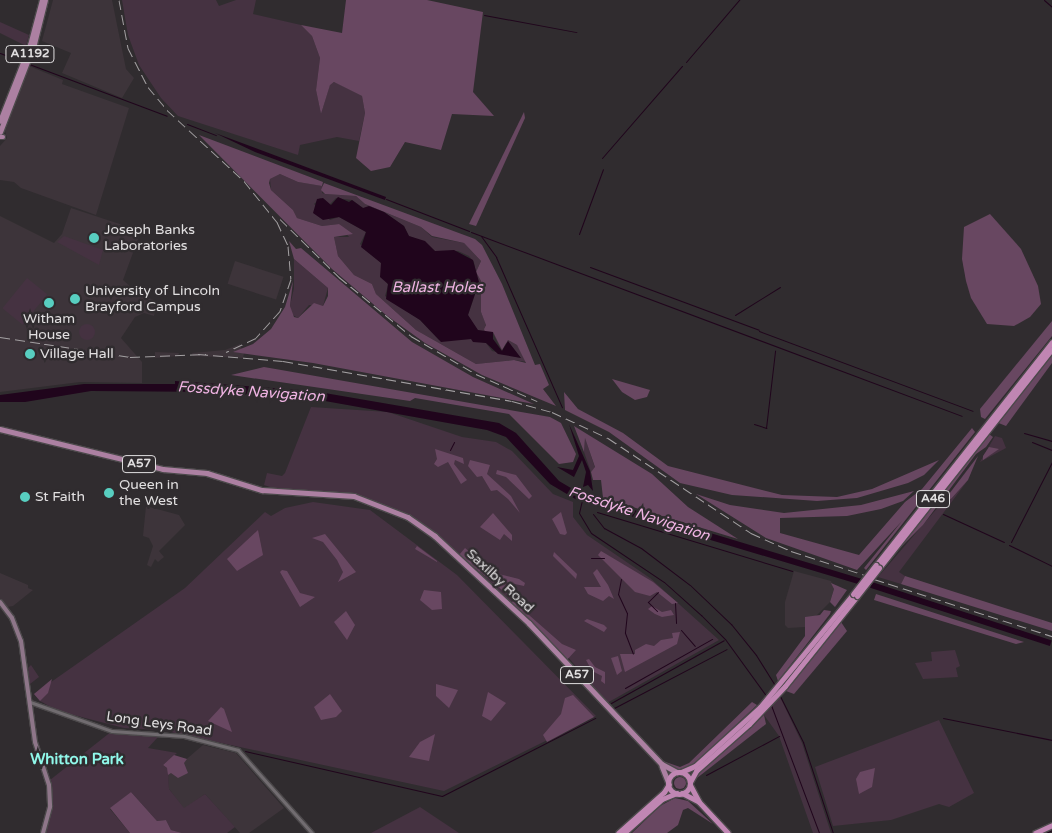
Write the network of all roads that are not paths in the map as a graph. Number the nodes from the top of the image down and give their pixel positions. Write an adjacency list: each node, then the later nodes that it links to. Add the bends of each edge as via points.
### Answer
1 (42, 0): 3 (main road, A1192, via 27,54)
2 (46, 0): 4 (main road, A1192, via 34,44)
3 (0, 121)
4 (0, 132)
5 (1052, 342): 7 (highway, A46)
6 (1052, 349): 7 (highway, A46)
7 (990, 422): 11 (highway, A46, bridge)
8 (0, 428): 12 (main road, Saxilby Road / A57, via 149,466 199,471 279,492 329,493 362,498 400,513 426,529 539,632)
9 (0, 602): 10 (main road, via 17,629)
10 (30, 702): 19 (main road, via 35,742 50,790 50,807); 20 (street, Long Leys Road, via 112,730 184,736 238,750)
11 (762, 708): 13 (highway, A46, via 693,768); 15 (highway, A46, via 696,771)
12 (662, 764): 13 (main road, Saxilby Road / A57); 14 (main road, Saxilby Road / A57)
13 (679, 772): 14 (highway, via 671,776); 15 (highway)
14 (669, 783): 16 (highway); 21 (highway, via 664,792)
15 (690, 783): 16 (highway); 17 (highway)
16 (679, 793): 17 (highway); 22 (highway, via 662,800)
17 (699, 802): 23 (highway)
18 (1052, 824): 24 (highway)
19 (43, 833)
20 (312, 833)
21 (618, 833)
22 (624, 833)
23 (728, 833)
24 (1035, 833)

